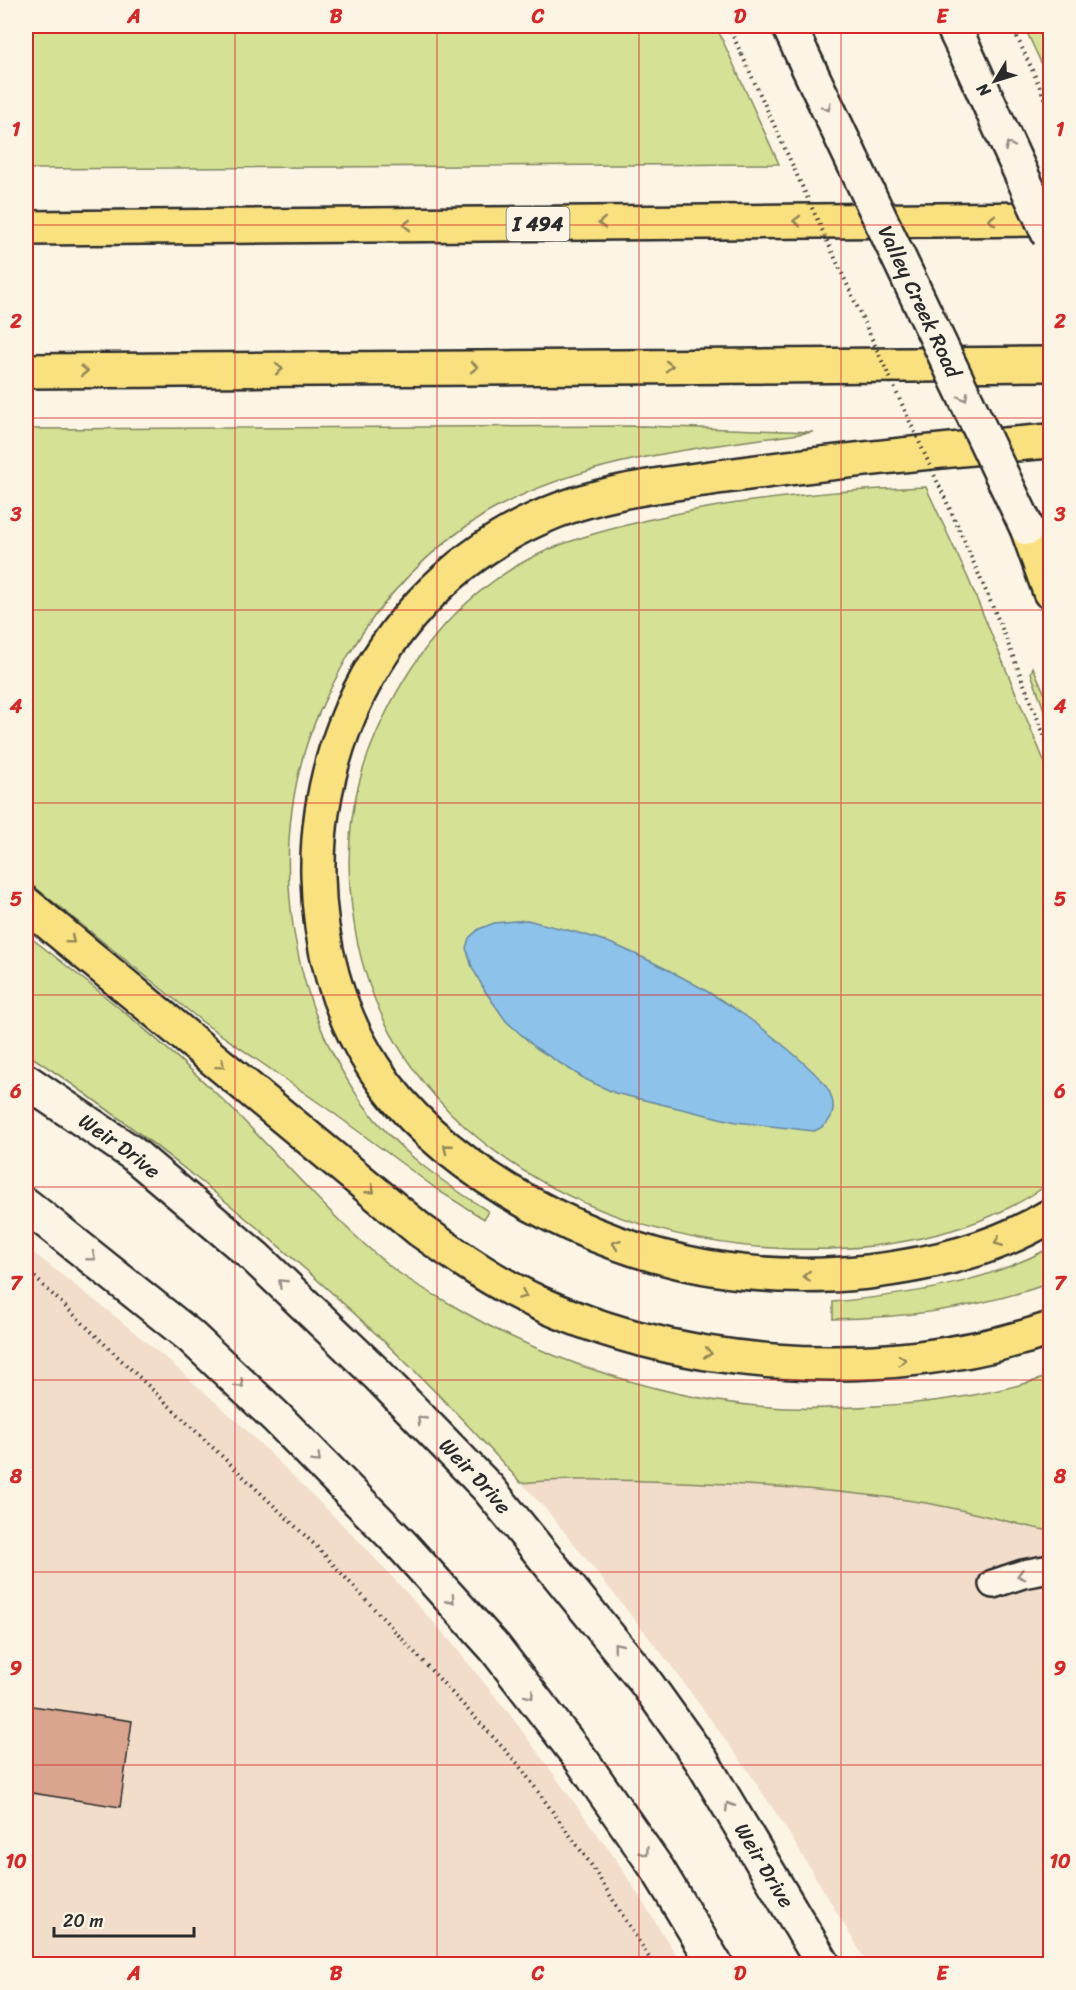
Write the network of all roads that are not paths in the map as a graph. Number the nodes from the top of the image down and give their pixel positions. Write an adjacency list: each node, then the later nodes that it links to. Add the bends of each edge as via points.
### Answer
1 (960, 39): 5 (street, one-way to 1, bridge)
2 (795, 40): 9 (street, Valley Creek Road, one-way to 9, bridge)
3 (1050, 219): 4 (highway, I 494, one-way to 4)
4 (26, 228)
5 (1050, 237)
6 (1050, 364): 7 (highway, one-way to 6)
7 (26, 371)
8 (1050, 441): 15 (highway, one-way to 8, via 1020,1233 962,1255 898,1268 810,1276 748,1274 656,1257 612,1242 502,1187 422,1126 388,1088 373,1068 346,1015 326,953 318,904 321,816 333,760 351,708 375,661 408,619 477,554 514,531 573,504 628,490 836,462)
9 (1027, 528): 10 (street, Valley Creek Road); 11 (highway)
10 (1050, 578)
11 (1050, 592)
12 (26, 904): 16 (highway, one-way to 16, via 420,1230 502,1284 567,1314 616,1332 673,1346 760,1360 815,1363 917,1359)
13 (26, 1081): 20 (street, Weir Drive, one-way to 13, via 690,1743 645,1680 488,1488 255,1257 132,1153)
14 (26, 1205): 19 (street, one-way to 19, via 190,1336 402,1545 495,1648 583,1762 658,1870)
15 (1050, 1216)
16 (1050, 1329)
17 (1050, 1569): 18 (lane, one-way to 18)
18 (993, 1584)
19 (715, 1965)
20 (823, 1965)

